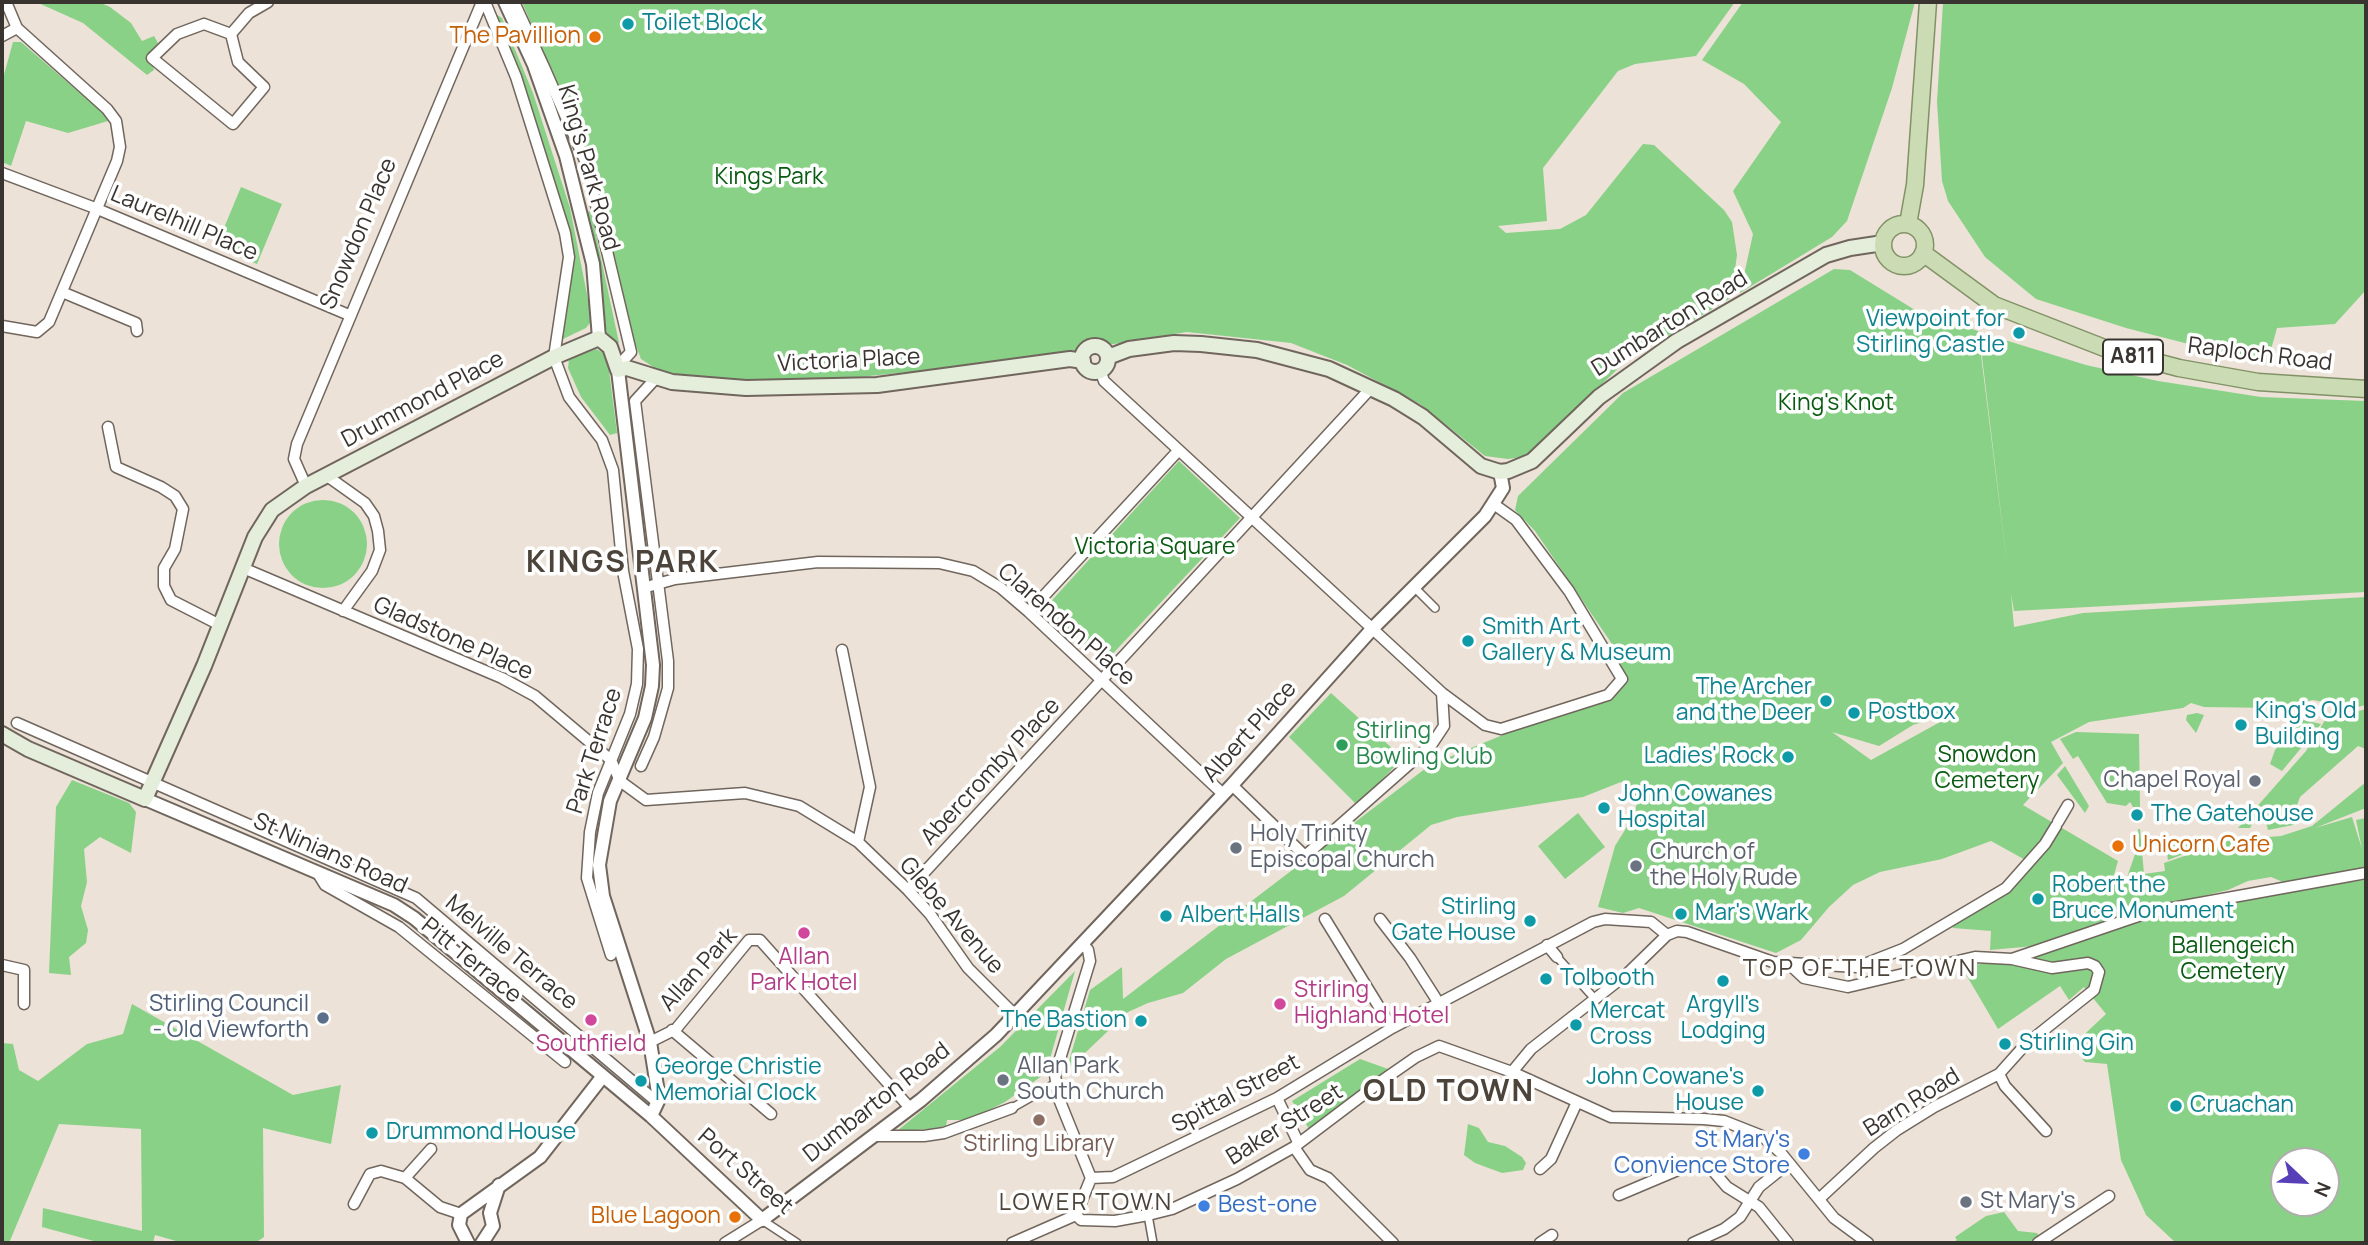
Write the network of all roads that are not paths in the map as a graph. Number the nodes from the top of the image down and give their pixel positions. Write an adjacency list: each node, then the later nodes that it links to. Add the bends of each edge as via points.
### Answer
1 (6, 2): 7 (street)
2 (268, 2): 8 (street, via 248,13)
3 (484, 2): 17 (street, Snowdon Place); 21 (street, Park Terrace, via 516,77 565,233 569,257)
4 (505, 2): 10 (street, King's Park Road)
5 (514, 2): 10 (street)
6 (1928, 2): 13 (main road, via 1916,184)
7 (17, 28): 9 (street); 12 (street, via 116,121 117,160)
8 (231, 34): 8 (street, via 238,62 264,87 233,124 152,58 177,34 204,24)
9 (2, 36)
10 (540, 69): 20 (street, King's Park Road, via 590,251); 24 (street, via 586,163 631,352)
11 (2, 173): 12 (street, Laurelhill Place)
12 (95, 208): 16 (street); 17 (street, Laurelhill Place)
13 (1908, 224): 14 (main road, via 1888,230); 15 (main road, A811, via 1923,235)
14 (1883, 243): 15 (main road, via 1888,260 1899,266 1913,264); 31 (main road, Dumbarton Road, via 1826,256 1677,341 1599,397 1525,466)
15 (1923, 253): 28 (main road, Raploch Road / A811, via 1994,305 2107,349 2258,382)
16 (62, 292): 18 (street, via 44,328 37,332); 19 (street, via 136,323)
17 (349, 315): 33 (street, Snowdon Place, via 297,444 295,459)
18 (2, 326)
19 (137, 331)
20 (599, 338): 21 (main road, Drummond Place); 24 (main road, King's Park Road, via 610,347)
21 (554, 357): 32 (main road, Drummond Place); 50 (street, Park Terrace, via 569,397 603,440 613,470 623,571 638,649 635,694)
22 (1108, 357): 23 (main road, via 1101,347 1093,346 1086,350); 25 (main road); 27 (main road, via 1174,343 1257,350 1329,369)
23 (1083, 361): 25 (main road, via 1089,370); 26 (main road, Victoria Place, via 1070,359 889,384 804,388 713,386)
24 (618, 368): 26 (main road, Victoria Place); 39 (street, King's Park Road)
25 (1100, 370): 30 (street, via 1104,381)
26 (656, 378): 37 (street, via 635,401)
27 (1371, 388): 31 (main road, via 1423,416 1478,463); 35 (street)
28 (2366, 389)
29 (108, 426): 43 (street, via 116,467 162,487 183,509 175,549 164,568 164,586 171,600)
30 (1178, 451): 35 (street); 42 (street)
31 (1500, 472): 34 (street, via 1503,488)
32 (327, 476): 33 (main road, Drummond Place); 41 (street, via 365,503 378,531 380,550 372,571)
33 (306, 485): 36 (main road, Drummond Place, via 272,510)
34 (1495, 505): 38 (street, Albert Place); 47 (street, via 1516,520 1569,591 1622,679 1608,695 1501,729 1485,725)
35 (1251, 517): 44 (street); 46 (street)
36 (243, 568): 41 (street, Gladstone Place); 43 (main road)
37 (660, 585): 39 (street, Clarendon Place); 42 (street, Clarendon Place, via 818,562 939,563 973,571); 51 (street, via 668,688)
38 (1414, 587): 40 (street); 44 (street, Albert Place)
39 (643, 588): 52 (street, King's Park Road, via 652,686 645,718)
40 (1435, 608)
41 (343, 611): 50 (street, Gladstone Place, via 535,696)
42 (1029, 612): 46 (street, Clarendon Place)
43 (220, 625): 53 (main road)
44 (1373, 628): 47 (street); 54 (street, Albert Place)
45 (842, 650): 57 (street, via 870,787)
46 (1103, 680): 54 (street, Clarendon Place); 59 (street, Abercromby Place)
47 (1442, 693): 54 (street, Clarendon Place, via 1444,726 1432,744 1305,856)
48 (18, 723): 53 (street, Melville Terrace)
49 (2, 734): 55 (main road, St Ninians Road)
50 (611, 760): 52 (street, Gladstone Place); 65 (street, Park Terrace, via 598,793 587,878)
51 (641, 766)
52 (620, 781): 57 (street, Glebe Avenue, via 646,800 658,802 745,793 776,798 799,806); 77 (street, King's Park Road, via 612,793 600,845 600,880)
53 (152, 782): 55 (main road); 84 (street, Melville Terrace, via 416,898)
54 (1227, 789): 63 (street, Albert Place)
55 (145, 799): 74 (street, St Ninians Road, via 394,905 414,918)
56 (2068, 805): 68 (street, via 2045,844 2006,888 1885,957 1857,967)
57 (858, 842): 59 (street, Glebe Avenue)
58 (2366, 873): 67 (street, via 2150,912)
59 (908, 890): 73 (street, Glebe Avenue, via 968,968)
60 (1325, 919): 75 (street)
61 (1380, 919): 72 (street)
62 (1667, 935): 64 (street, Spittal Street, via 1651,922 1605,919); 68 (street, via 1687,932 1752,956); 70 (street)
63 (1083, 944): 73 (street, Albert Place); 82 (street, via 1090,961 1059,1059)
64 (1547, 946): 66 (street); 72 (street, Spittal Street)
65 (611, 955)
66 (1557, 957): 70 (street)
67 (2012, 959): 68 (street, via 1964,959 1848,987 1804,978); 80 (street, via 2052,968 2088,963 2099,972 2098,981 2094,990 2025,1045)
68 (1788, 963)
69 (2, 965): 71 (street, via 24,970)
70 (1595, 999): 79 (street, via 1531,1049)
71 (24, 1004)
72 (1440, 1005): 75 (street, Spittal Street)
73 (1016, 1016): 86 (street, Dumbarton Road)
74 (523, 1020): 78 (street, Pitt Terrace); 81 (street, St Ninians Road)
75 (1392, 1028): 83 (street, Spittal Street)
76 (672, 1031): 77 (street, Allan Park); 86 (street, Allan Park, via 748,940 760,940); 88 (street)
77 (650, 1042): 84 (street)
78 (565, 1062)
79 (1512, 1072): 85 (street, Baker Street); 93 (street, Baker Street, via 1446,1046 1430,1049)
80 (1999, 1074): 91 (street, via 2004,1086); 102 (street, Barn Road, via 1897,1130)
81 (603, 1076): 89 (street, St Ninians Road); 99 (street, via 540,1157)
82 (1056, 1083): 87 (street); 98 (street)
83 (1277, 1098): 93 (street); 98 (street, Spittal Street, via 1113,1177)
84 (657, 1102): 89 (street)
85 (1577, 1102): 95 (street, Baker Street, via 1623,1119 1724,1121 1762,1136); 96 (street, via 1551,1159)
86 (910, 1108): 92 (street, Dumbarton Road)
87 (1012, 1108): 92 (street, via 944,1133)
88 (771, 1114)
89 (651, 1116): 90 (street, St Ninians Road)
90 (667, 1131): 110 (street, Port Street)
91 (2046, 1131)
92 (874, 1136): 110 (street, Dumbarton Road)
93 (1296, 1145): 109 (street, Baker Street, via 1237,1180); 118 (street, via 1310,1170 1328,1178)
94 (431, 1149): 97 (street)
95 (1789, 1163): 102 (street, Baker Street); 103 (street)
96 (1540, 1169)
97 (405, 1178): 104 (street, via 381,1171 370,1174); 107 (street, via 440,1207)
98 (1091, 1178): 108 (street)
99 (499, 1185): 105 (street); 106 (street)
100 (1619, 1195): 103 (street, via 1698,1163 1713,1169 1727,1187)
101 (2109, 1196): 123 (street)
102 (1819, 1199): 122 (street, Baker Street, via 1834,1218)
103 (1749, 1200): 120 (street, via 1740,1217); 121 (street)
104 (354, 1203)
105 (475, 1206): 106 (street); 107 (street)
106 (490, 1213): 113 (street, via 492,1226)
107 (461, 1214): 112 (street, via 459,1225)
108 (1076, 1215): 109 (street, Baker Street, via 1081,1220 1115,1221); 116 (street)
109 (1148, 1215): 117 (street)
110 (762, 1220): 114 (street); 115 (street, Port Street)
111 (1552, 1235): 119 (street)
112 (467, 1240): 113 (street)
113 (483, 1240)
114 (724, 1243)
115 (797, 1243)
116 (1012, 1243)
117 (1153, 1243)
118 (1393, 1243)
119 (1540, 1243)
120 (1693, 1243)
121 (1788, 1243)
122 (1868, 1243)
123 (2038, 1243)

